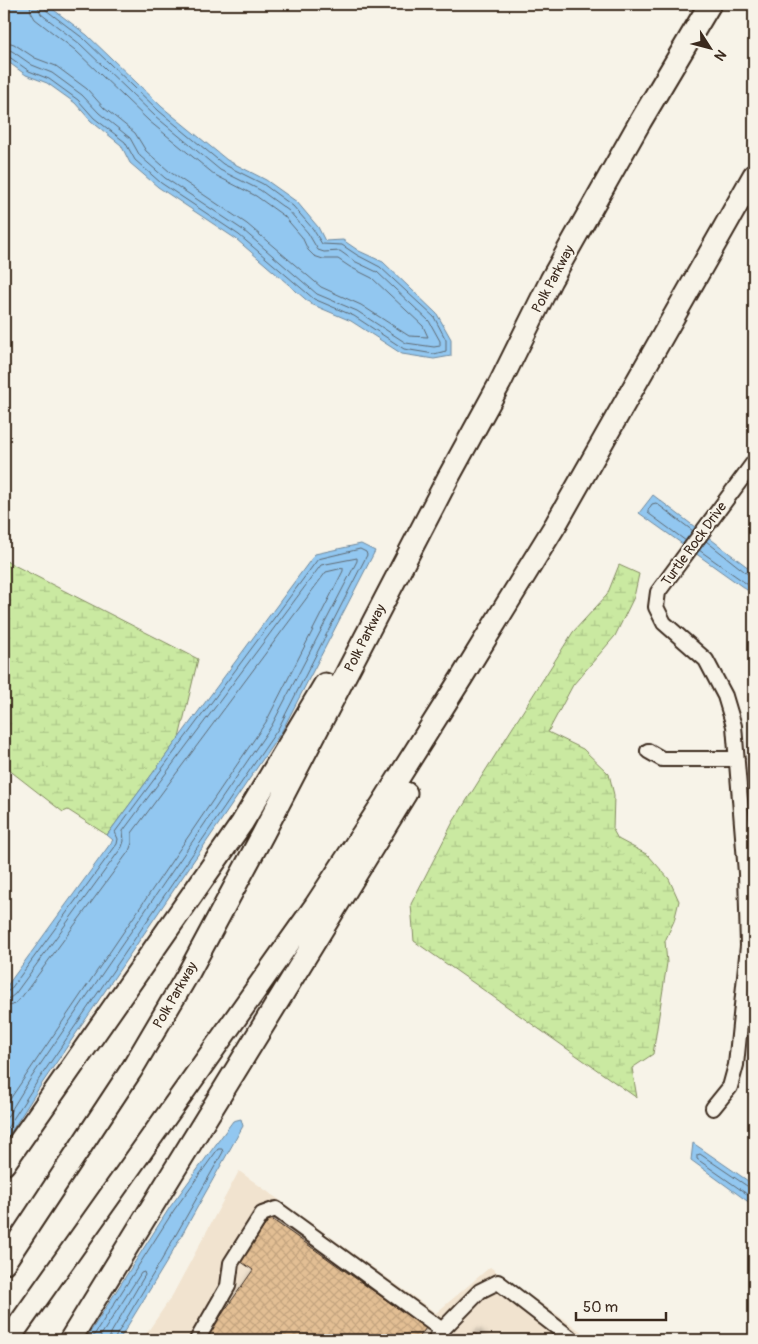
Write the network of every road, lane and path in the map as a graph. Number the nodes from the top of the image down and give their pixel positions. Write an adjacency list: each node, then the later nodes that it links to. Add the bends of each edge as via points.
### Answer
1 (710, 4): 4 (highway, Polk Parkway, via 551,280)
2 (754, 175): 5 (highway)
3 (754, 462): 7 (street, Turtle Rock Drive, via 658,592 656,607 664,623 706,660 726,696 734,726)
4 (448, 478): 9 (highway, via 420,516 384,584 242,823); 10 (highway, Polk Parkway, via 188,974 132,1069)
5 (556, 524): 12 (highway, via 315,906); 13 (highway, via 524,594 393,814)
6 (648, 751): 7 (street, via 662,759)
7 (737, 759): 8 (street, Turtle Rock Drive, via 748,946 736,1065 730,1086)
8 (713, 1108)
9 (4, 1164)
10 (4, 1263)
11 (438, 1335): 14 (street, via 276,1209 262,1214 231,1263 228,1286); 15 (street, via 480,1291 498,1282)
12 (8, 1340)
13 (70, 1340)
14 (197, 1340)
15 (573, 1340)

